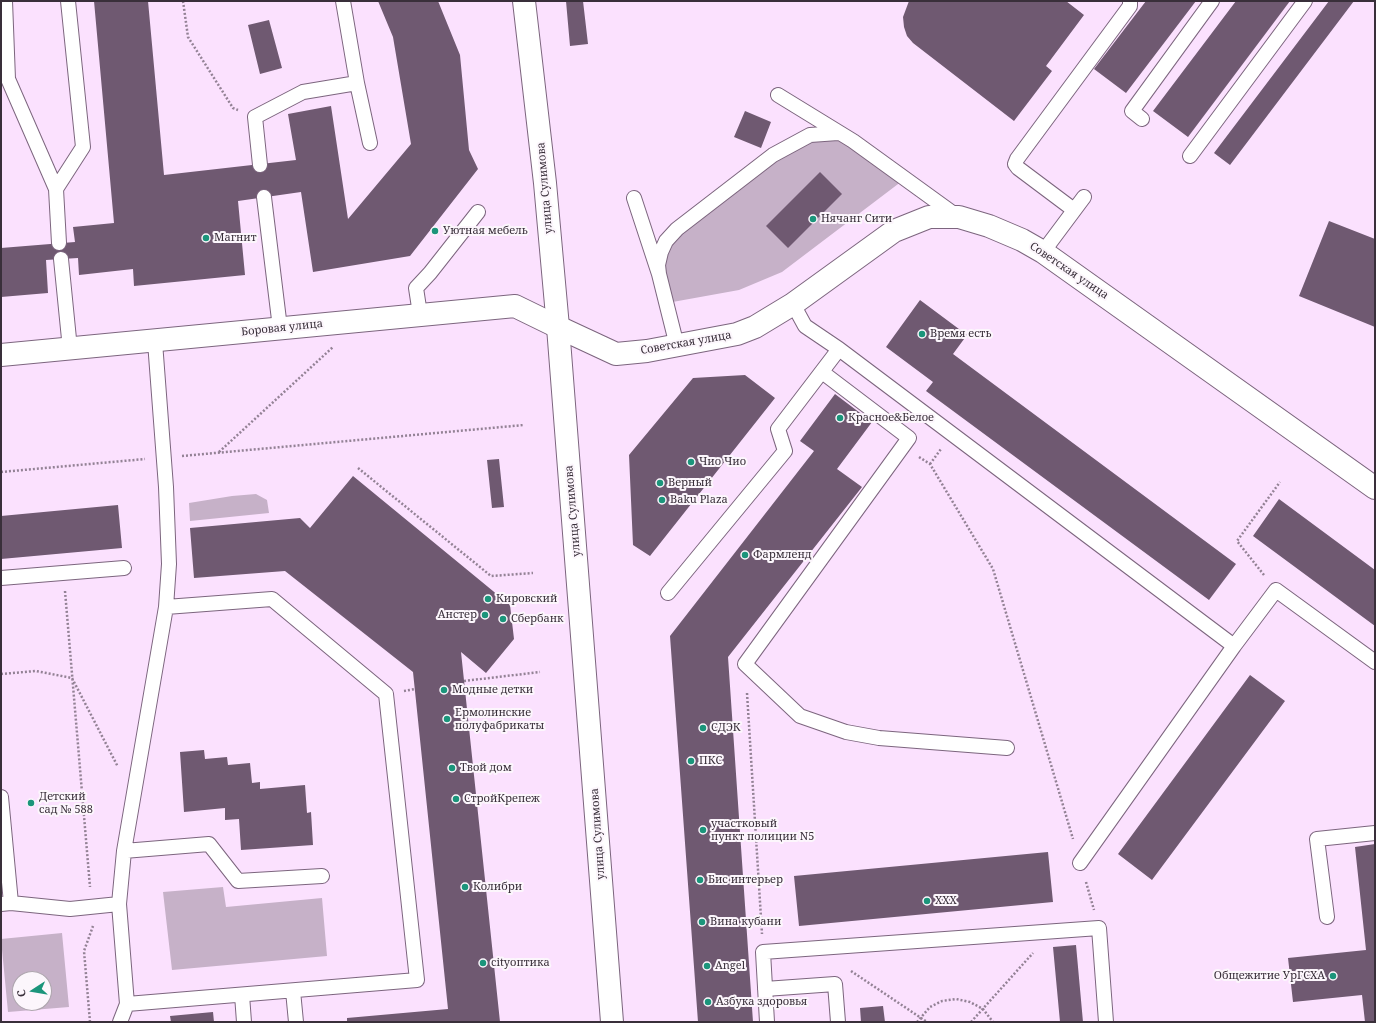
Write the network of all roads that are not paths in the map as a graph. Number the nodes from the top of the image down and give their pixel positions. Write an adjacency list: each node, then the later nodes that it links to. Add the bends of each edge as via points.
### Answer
1 (5, 1): 15 (lane, via 8,79)
2 (68, 1): 15 (lane, via 83,147)
3 (343, 1): 8 (lane)
4 (524, 1): 28 (street, улица Сулимова, via 545,183)
5 (1130, 1): 19 (lane, via 1130,6 1015,164)
6 (1212, 1): 10 (lane, via 1132,111)
7 (1305, 1): 13 (lane)
8 (357, 83): 12 (lane); 14 (lane, via 303,92 255,117)
9 (778, 95): 11 (lane)
10 (1142, 119)
11 (838, 133): 21 (lane, via 859,145); 25 (lane, via 810,135 780,152 677,229 666,241 661,252)
12 (370, 143)
13 (1190, 156)
14 (260, 165)
15 (56, 189): 22 (lane)
16 (264, 197): 29 (lane)
17 (1084, 197): 19 (lane)
18 (634, 198): 25 (lane)
19 (1074, 210): 23 (lane)
20 (478, 212): 27 (lane, via 416,288)
21 (959, 218): 23 (street, Советская улица, via 996,229); 26 (street, Советская улица, via 929,217 894,231)
22 (59, 243)
23 (1043, 252): 36 (street, Советская улица)
24 (61, 259): 32 (lane)
25 (659, 274): 31 (lane)
26 (793, 304): 31 (street, Советская улица, via 755,327 737,334); 33 (lane, via 805,326)
27 (420, 314): 28 (street, Боровая улица, via 515,306); 29 (street, Боровая улица)
28 (558, 327): 31 (street, Советская улица, via 616,354); 59 (street, улица Сулимова)
29 (280, 328): 30 (street, Боровая улица)
30 (155, 342): 32 (street, Боровая улица); 40 (lane, via 169,564)
31 (677, 346)
32 (70, 349): 34 (street, Боровая улица)
33 (839, 349): 35 (lane); 41 (lane)
34 (1, 356)
35 (822, 372): 39 (lane, via 778,429 785,451); 43 (lane, via 909,438 745,664 800,716 846,732 879,738)
36 (1375, 488)
37 (124, 568): 38 (lane)
38 (1, 578)
39 (668, 593)
40 (166, 607): 46 (lane); 53 (lane, via 272,599 386,694 417,980)
41 (1234, 646): 42 (lane, via 1276,590); 47 (lane)
42 (1375, 662)
43 (1007, 748)
44 (1, 796): 49 (lane)
45 (1375, 833): 51 (lane, via 1317,839)
46 (124, 851): 48 (lane, via 209,844 238,881); 50 (lane)
47 (1080, 862)
48 (322, 876)
49 (6, 903): 50 (lane, via 70,909)
50 (119, 904): 55 (lane)
51 (1327, 917)
52 (765, 989): 60 (lane); 61 (lane, via 835,984); 62 (lane, via 763,952 1099,928)
53 (293, 991): 54 (lane); 58 (lane)
54 (242, 995): 55 (lane); 57 (lane)
55 (127, 1004): 56 (lane)
56 (120, 1022)
57 (244, 1022)
58 (296, 1022)
59 (612, 1022)
60 (767, 1022)
61 (838, 1022)
62 (1106, 1022)

